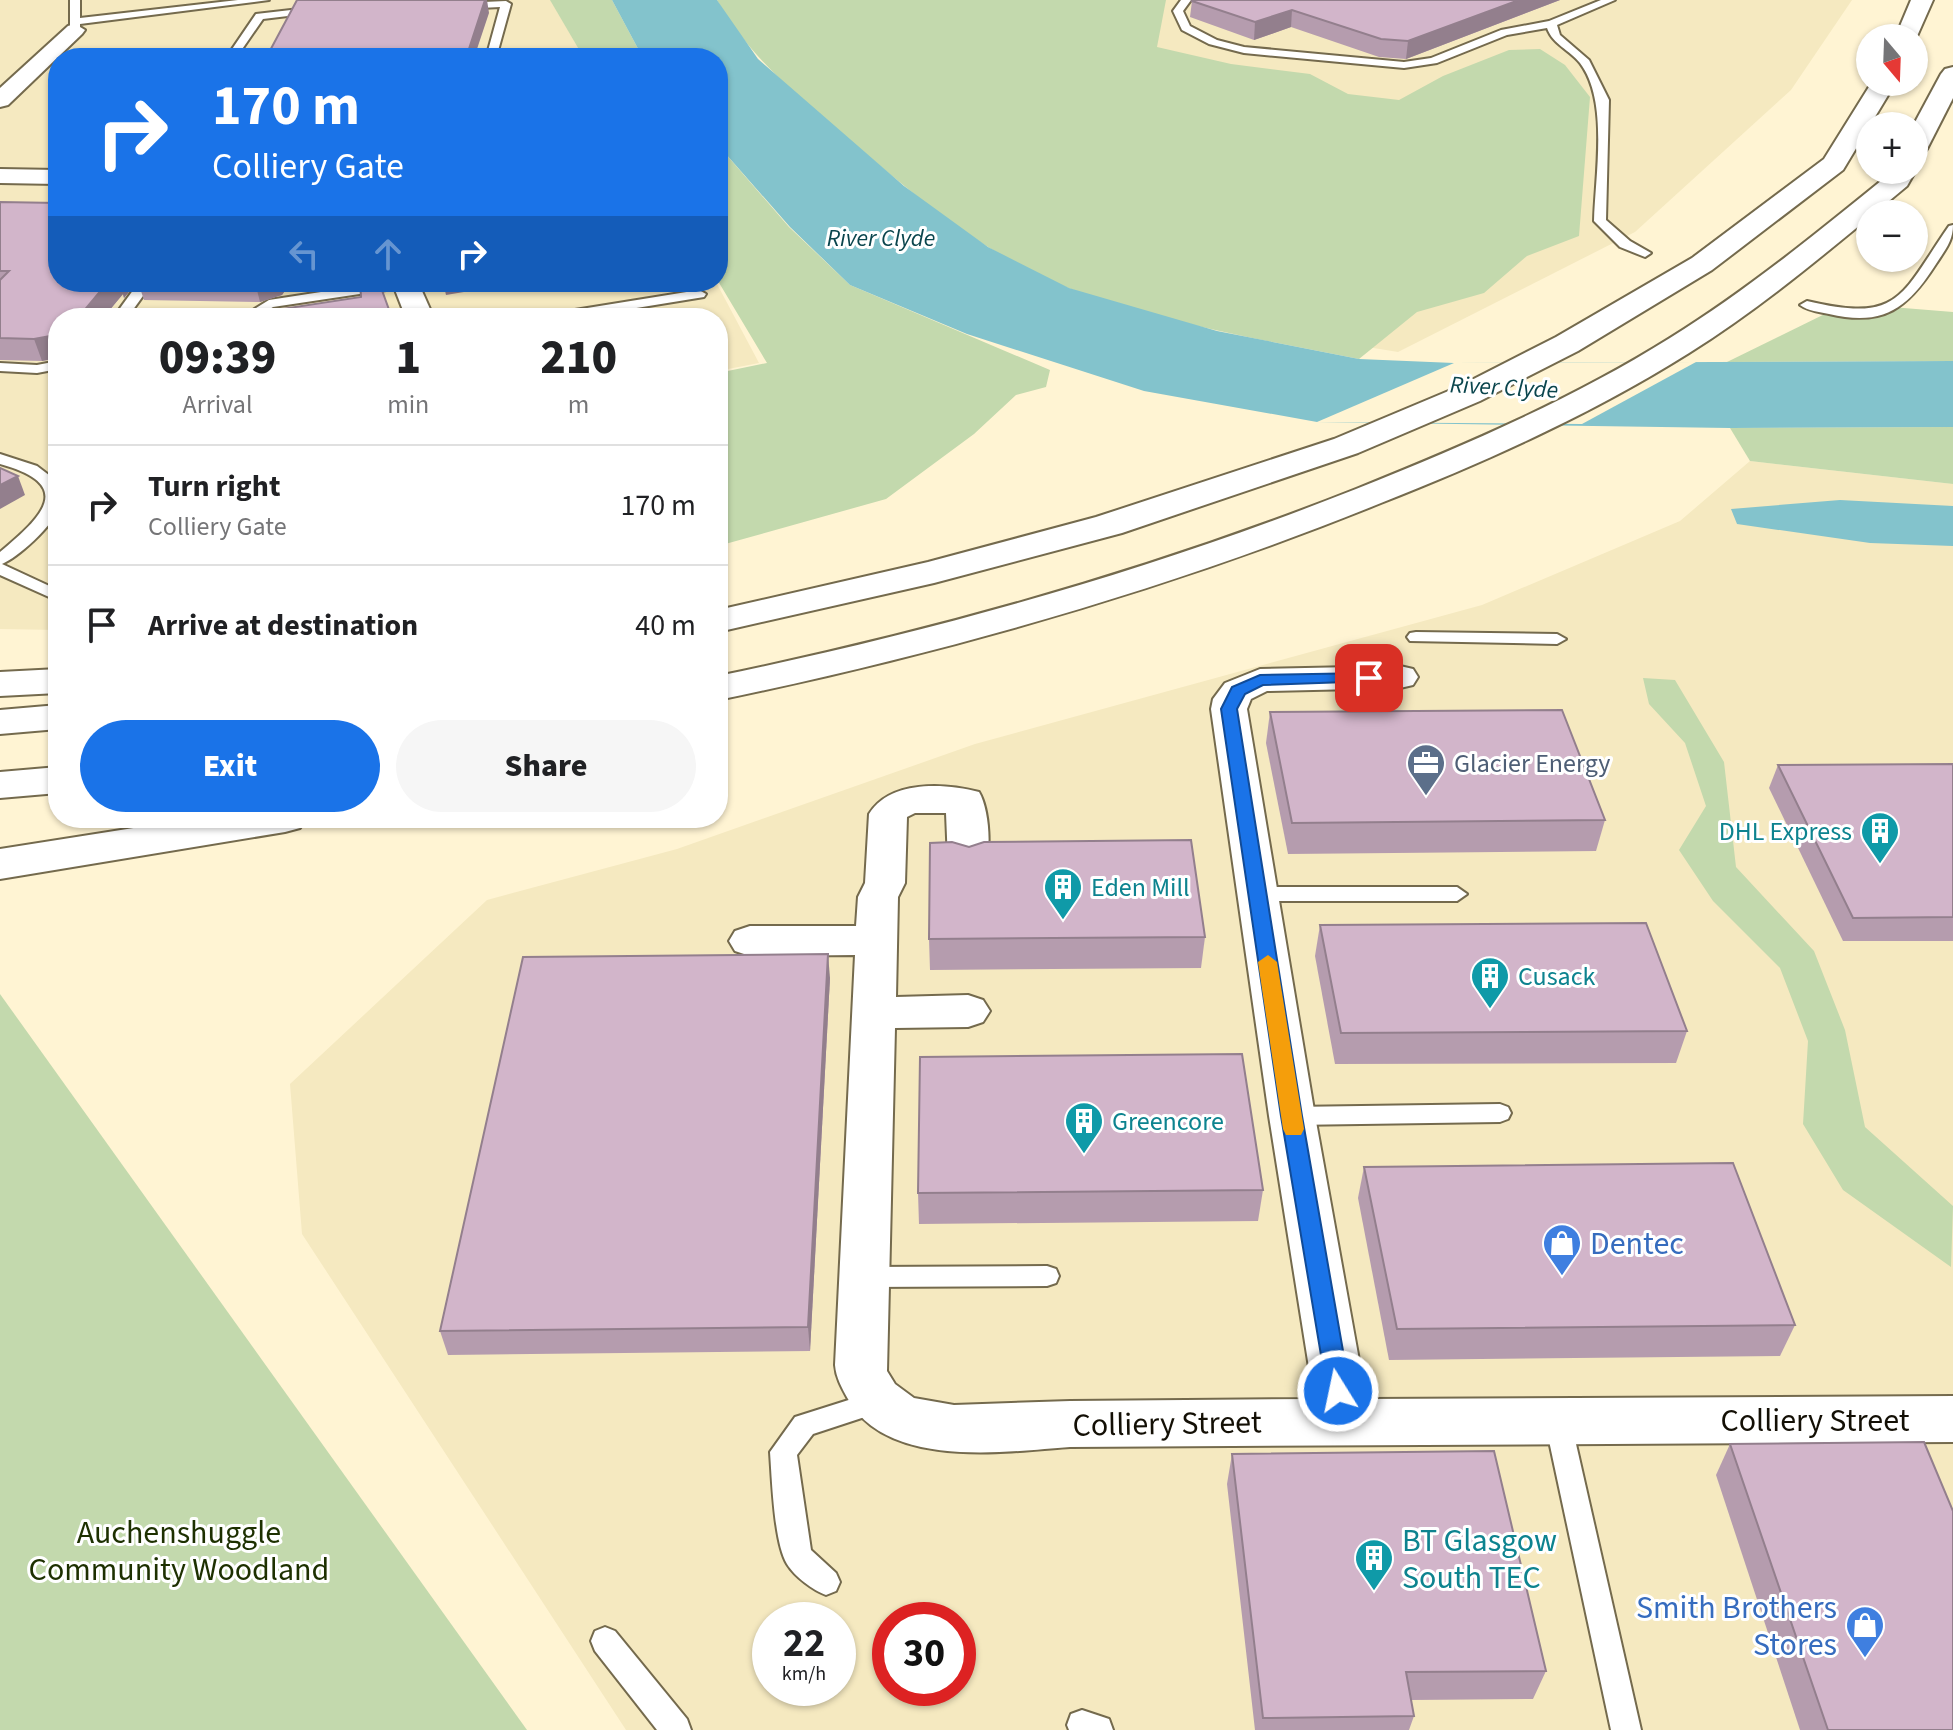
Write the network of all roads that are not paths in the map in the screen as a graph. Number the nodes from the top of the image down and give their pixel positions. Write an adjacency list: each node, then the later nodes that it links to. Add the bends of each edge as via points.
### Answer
1 (75, 0): 10 (lane)
2 (264, 0): 10 (lane)
3 (1186, 0): 8 (lane, via 1178,11 1186,28 1213,42 1244,50 1404,65 1433,61 1505,32)
4 (1610, 0): 8 (lane)
5 (1922, 0): 9 (highway)
6 (445, 6): 13 (lane, via 506,4)
7 (325, 9): 12 (lane, via 260,16)
8 (1551, 24): 23 (lane, via 1555,36 1585,62 1603,100 1600,221 1625,244)
9 (1913, 24)
10 (75, 26): 11 (street)
11 (53, 48)
12 (238, 48)
13 (494, 48)
14 (48, 53): 17 (street)
15 (1953, 74): 18 (highway)
16 (1875, 96): 37 (highway, via 1834,164 1702,264 1567,344 1469,394 1346,446 1109,525)
17 (0, 100)
18 (1928, 122)
19 (0, 176): 20 (street)
20 (48, 177)
21 (1893, 184): 38 (highway, via 1771,284 1592,396 1306,523)
22 (1953, 229): 26 (lane, via 1902,304 1879,314 1842,315)
23 (1645, 253)
24 (343, 292): 27 (lane)
25 (699, 294): 28 (lane)
26 (1807, 305)
27 (263, 308)
28 (612, 308)
29 (0, 367): 30 (lane)
30 (48, 367)
31 (0, 459): 32 (lane)
32 (48, 480)
33 (48, 516): 34 (lane)
34 (0, 560)
35 (0, 569): 36 (lane)
36 (48, 591)
37 (803, 603): 39 (highway); 40 (highway)
38 (1067, 603): 46 (highway, via 813,670); 47 (highway)
39 (728, 613)
40 (728, 619)
41 (1416, 637): 42 (lane)
42 (1557, 639)
43 (1400, 677): 55 (street, via 1260,680 1231,699)
44 (48, 682): 45 (highway)
45 (0, 684)
46 (728, 686)
47 (728, 712)
48 (48, 718): 49 (highway)
49 (0, 722)
50 (48, 781): 51 (highway)
51 (0, 785)
52 (223, 828): 54 (highway)
53 (968, 862): 57 (street, via 965,801 909,801 893,807 888,814 885,883 878,897)
54 (0, 864)
55 (1257, 894): 56 (lane); 62 (street)
56 (1457, 894)
57 (878, 940): 58 (street); 60 (street)
58 (750, 941)
59 (968, 1011): 60 (street)
60 (876, 1013): 64 (street)
61 (1500, 1113): 62 (lane)
62 (1292, 1116): 67 (street)
63 (1047, 1276): 64 (lane)
64 (866, 1277): 65 (street, via 863,1377)
65 (877, 1402): 67 (street, Colliery Street, via 902,1420 953,1428); 69 (lane, via 804,1425 783,1452 798,1557)
66 (1953, 1419): 68 (street, Colliery Street)
67 (1344, 1421): 68 (street, Colliery Street)
68 (1558, 1422): 72 (lane)
69 (826, 1582)
70 (605, 1641): 71 (lane)
71 (676, 1730)
72 (1626, 1730)

